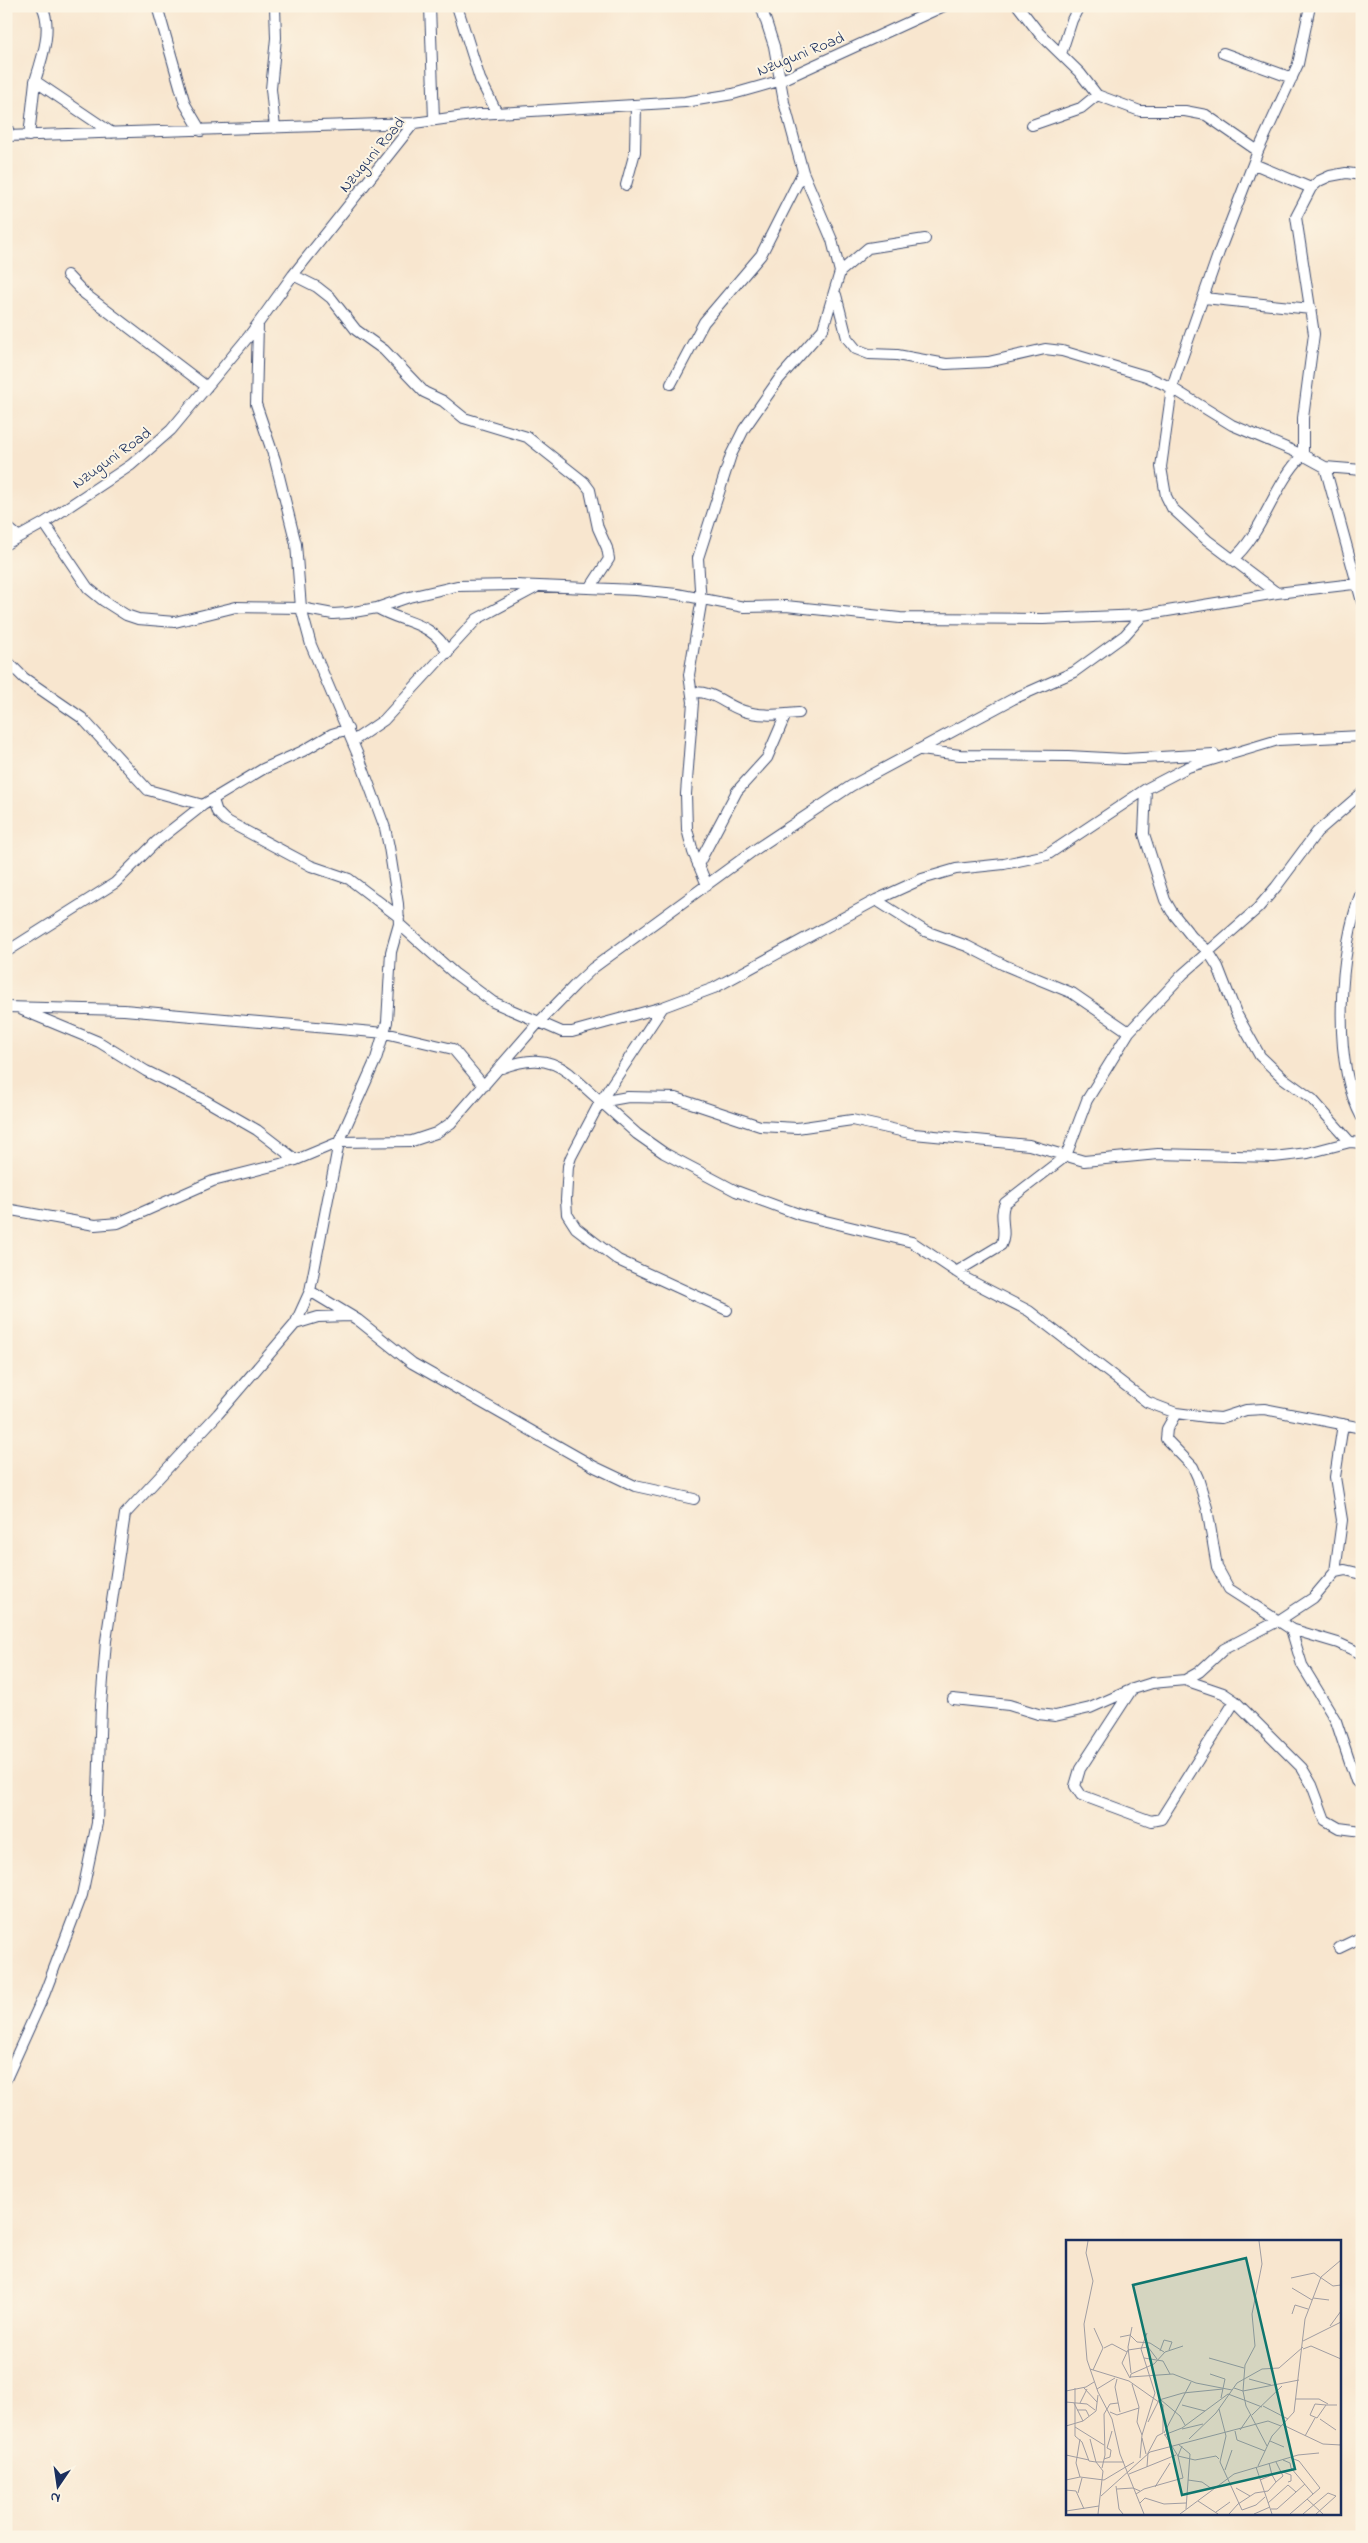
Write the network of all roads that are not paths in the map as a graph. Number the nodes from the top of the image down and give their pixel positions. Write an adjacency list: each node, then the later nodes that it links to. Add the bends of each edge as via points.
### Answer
1 (42, 6): 15 (street, via 46,14 44,49)
2 (157, 6): 24 (street, via 185,104)
3 (275, 6): 23 (street, via 276,38 271,89)
4 (430, 6): 19 (street)
5 (457, 6): 18 (street, via 480,79)
6 (761, 6): 14 (street)
7 (944, 6): 14 (street, Nzuguni Road)
8 (1018, 6): 12 (street)
9 (1079, 6): 12 (street)
10 (1310, 6): 13 (street)
11 (1224, 52): 13 (street)
12 (1061, 54): 16 (street)
13 (1292, 78): 28 (street)
14 (782, 80): 17 (street, Nzuguni Road, via 711,99); 30 (street, via 784,102)
15 (36, 81): 25 (street); 27 (street)
16 (1096, 95): 22 (street, via 1081,108); 28 (street, via 1140,111 1185,111 1206,115)
17 (636, 105): 18 (street, Nzuguni Road); 32 (street, via 634,152)
18 (497, 113): 19 (street, Nzuguni Road)
19 (434, 120): 20 (street, Nzuguni Road)
20 (414, 123): 23 (street); 37 (street, Nzuguni Road)
21 (6, 124): 26 (street)
22 (1032, 125)
23 (275, 128): 24 (street)
24 (201, 131): 25 (street)
25 (112, 133): 27 (street)
26 (8, 136): 27 (street)
27 (29, 136)
28 (1258, 151): 29 (street)
29 (1254, 164): 33 (street); 39 (street)
30 (803, 172): 35 (street, via 832,240); 42 (street, via 761,255 704,322)
31 (1362, 175): 33 (street, via 1330,176)
32 (626, 185)
33 (1311, 188): 40 (street, via 1296,217)
34 (925, 239): 35 (street, via 868,248)
35 (840, 272): 38 (street)
36 (68, 275): 43 (street, via 85,294)
37 (293, 275): 41 (street, Nzuguni Road); 55 (street, via 332,298 356,330 384,350 424,392 443,401 464,418 527,437 588,486 608,554 608,562)
38 (835, 293): 44 (street, via 847,338 856,349 870,354 897,355 946,364 988,362 1025,352 1053,349 1117,367); 57 (street, via 823,329 779,379 744,429 731,455 698,558)
39 (1204, 298): 40 (street); 44 (street)
40 (1311, 309): 45 (street, via 1314,334 1303,418)
41 (258, 324): 43 (street, Nzuguni Road); 59 (street, via 256,404 275,460 296,544)
42 (671, 384)
43 (207, 387): 48 (street, Nzuguni Road, via 152,448)
44 (1172, 388): 45 (street, via 1232,425); 52 (street, via 1161,467 1166,496 1172,508)
45 (1303, 455): 46 (street); 52 (street, via 1280,487 1249,543)
46 (1325, 467): 47 (street); 53 (street)
47 (1362, 470)
48 (44, 523): 50 (street, Nzuguni Road); 59 (street, via 88,588 126,615 138,619 175,622 236,608)
49 (6, 526): 50 (street)
50 (18, 536): 51 (street, Nzuguni Road)
51 (6, 544)
52 (1232, 560): 56 (street)
53 (1360, 583): 56 (street); 58 (street)
54 (536, 587): 55 (street); 60 (street, via 457,586); 62 (street, via 477,619)
55 (590, 588): 57 (street)
56 (1277, 593): 61 (street)
57 (700, 598): 61 (street, via 749,608 786,606 900,618 1043,619); 64 (street, via 689,674)
58 (1362, 602)
59 (301, 608): 60 (street, via 333,614); 67 (street, via 311,645)
60 (378, 608): 62 (street, via 432,631)
61 (1143, 615): 70 (street, via 1125,635 1074,672 1013,698)
62 (448, 653): 69 (street, via 384,720)
63 (6, 660): 75 (street, via 24,678 82,718 148,790)
64 (693, 692): 65 (street, via 715,695 742,711 758,715); 76 (street, via 686,794 687,829)
65 (786, 714): 66 (street); 76 (street, via 767,758 738,792)
66 (799, 714)
67 (348, 729): 69 (street); 74 (street, via 263,769)
68 (1362, 736): 71 (street, via 1278,740)
69 (352, 741): 80 (street, via 385,828)
70 (921, 750): 71 (street, via 960,755 1124,759); 77 (street, via 851,786)
71 (1228, 753): 72 (street, via 1188,767)
72 (1146, 789): 79 (street, via 1046,855 956,869 922,879); 81 (street, via 1144,834 1165,900 1192,937)
73 (1362, 793): 81 (street, via 1317,832 1258,908)
74 (213, 800): 75 (street); 80 (street, via 217,812 225,820 311,866 349,879)
75 (203, 805): 82 (street, via 156,842 115,883)
76 (698, 865): 77 (street)
77 (707, 885): 85 (street, via 593,968)
78 (1362, 890): 91 (street, via 1348,938 1342,1037 1347,1082)
79 (876, 900): 84 (street, via 730,981); 86 (street, via 925,931 1072,992)
80 (399, 920): 85 (street, via 454,973 493,1002); 87 (street, via 390,952)
81 (1208, 951): 86 (street); 93 (street, via 1260,1056 1312,1099)
82 (6, 952)
83 (11, 1007): 87 (street, via 124,1010); 96 (street, via 99,1042 257,1130)
84 (663, 1007): 85 (street, via 572,1032 562,1032); 90 (street)
85 (538, 1023): 88 (street)
86 (1129, 1032): 95 (street, via 1087,1100)
87 (385, 1033): 89 (street, via 453,1049); 92 (street)
88 (500, 1069): 89 (street); 90 (street, via 522,1060 556,1066 569,1073)
89 (484, 1086): 92 (street, via 436,1134 399,1142)
90 (600, 1102): 95 (street, via 628,1097 676,1098 760,1126 796,1128 852,1120 914,1134 1029,1145); 98 (street, via 664,1153 736,1191 801,1215 912,1242); 100 (street, via 568,1166 566,1200 570,1221 618,1260)
91 (1362, 1118)
92 (339, 1142): 96 (street); 99 (street)
93 (1350, 1142): 94 (street); 95 (street, via 1308,1153 1274,1157 1158,1154 1093,1161)
94 (1362, 1143)
95 (1066, 1156): 98 (street, via 1005,1203 1001,1214 1004,1235 1001,1244)
96 (296, 1160): 97 (street, via 213,1180 118,1223 95,1225)
97 (6, 1209)
98 (956, 1272): 103 (street, via 1029,1311 1146,1402)
99 (310, 1291): 101 (street); 102 (street)
100 (727, 1310)
101 (350, 1316): 102 (street, via 318,1317); 106 (street, via 412,1363 595,1467 635,1486)
102 (295, 1324): 120 (street, via 218,1414 125,1514 100,1705 97,1823 82,1895 44,1995)
103 (1176, 1413): 104 (street, via 1215,1418 1264,1409); 109 (street, via 1167,1429 1166,1439 1193,1467 1198,1478 1207,1508 1215,1561 1224,1584)
104 (1343, 1424): 105 (street); 107 (street, via 1336,1477 1342,1520)
105 (1362, 1428)
106 (694, 1499)
107 (1335, 1572): 108 (street, via 1345,1570); 109 (street, via 1313,1598)
108 (1362, 1574)
109 (1278, 1621): 110 (street); 112 (street, via 1224,1649)
110 (1291, 1629): 111 (street); 116 (street, via 1302,1665 1336,1722 1356,1781)
111 (1362, 1654)
112 (1184, 1680): 113 (street); 115 (street)
113 (1133, 1688): 114 (street, via 1090,1708 1054,1716 1009,1705); 115 (street, via 1080,1769 1075,1786 1081,1795 1151,1821 1161,1819)
114 (953, 1699)
115 (1235, 1701): 117 (street, via 1302,1768 1326,1820 1339,1828)
116 (1362, 1787)
117 (1362, 1831)
118 (1362, 1937): 119 (street)
119 (1339, 1948)
120 (6, 2079)

